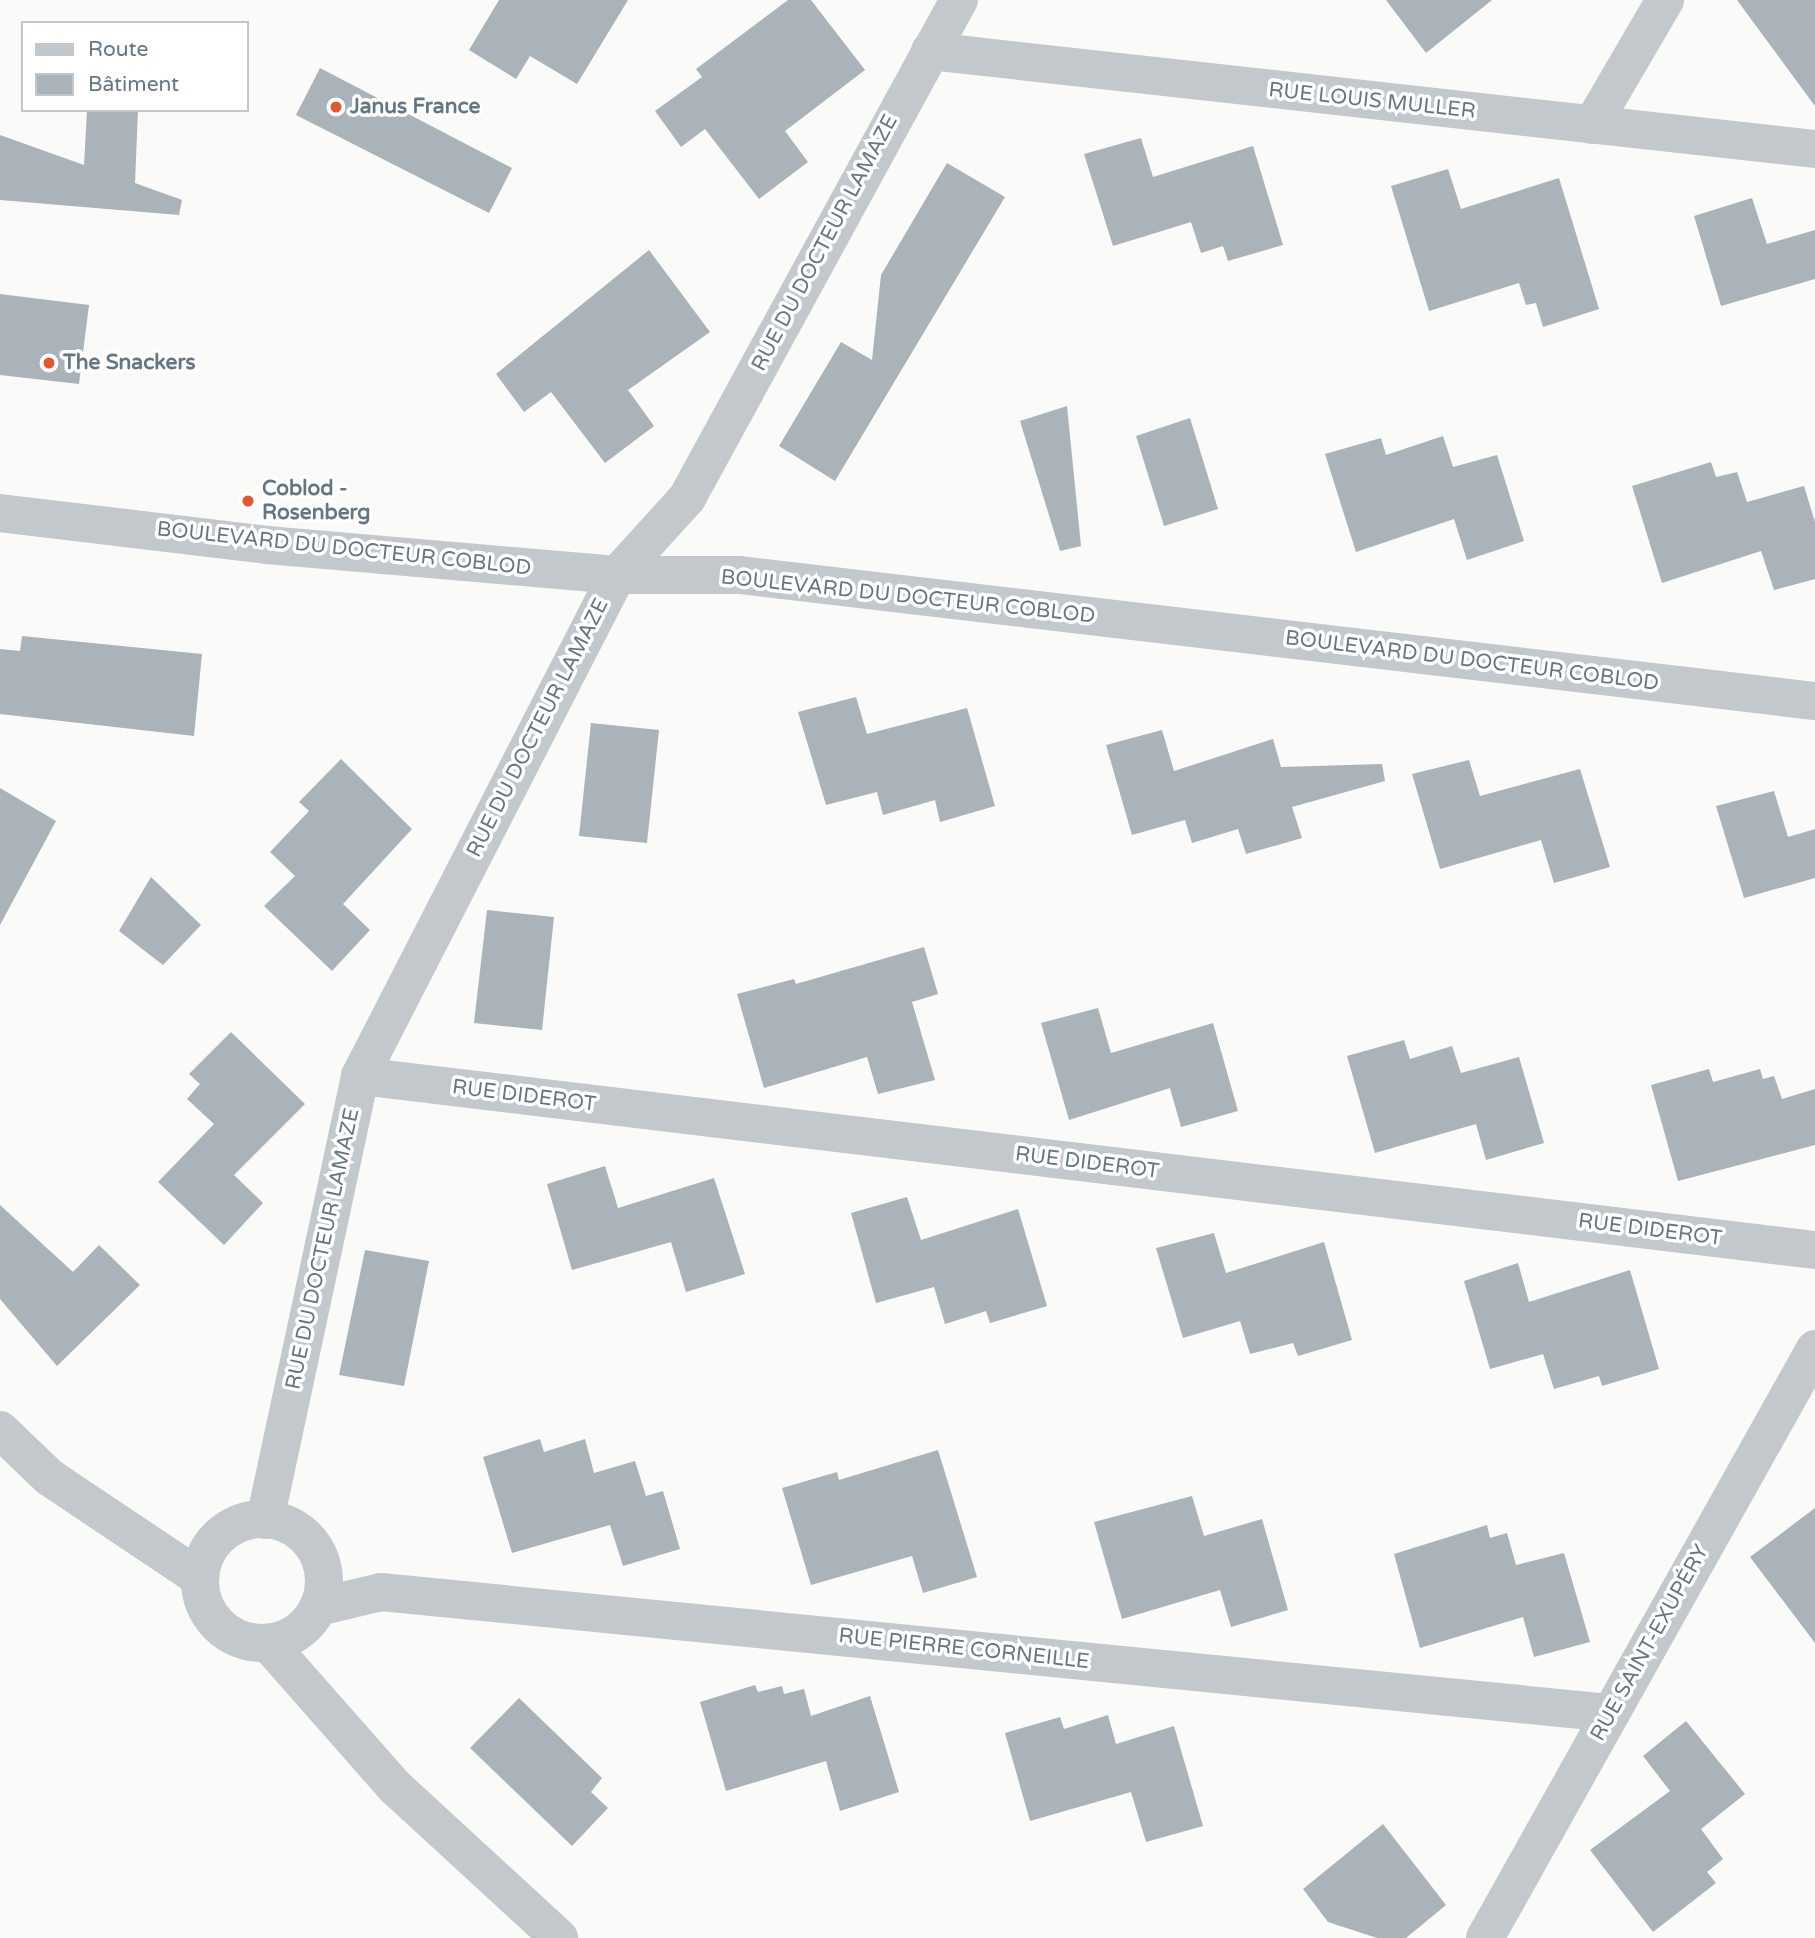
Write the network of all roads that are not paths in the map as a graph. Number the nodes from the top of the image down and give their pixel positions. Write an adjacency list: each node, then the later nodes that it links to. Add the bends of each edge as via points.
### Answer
1 (959, 0): 3 (street, RUE DU DOCTEUR LAMAZE)
2 (1665, 0): 4 (street)
3 (930, 51): 4 (street, RUE LOUIS MULLER); 7 (street, RUE DU DOCTEUR LAMAZE, via 687,498)
4 (1592, 125): 5 (street, RUE LOUIS MULLER)
5 (1815, 149)
6 (0, 513): 7 (street, BOULEVARD DU DOCTEUR COBLOD, via 267,545)
7 (617, 575): 8 (street, BOULEVARD DU DOCTEUR COBLOD, via 740,575); 9 (street, RUE DU DOCTEUR LAMAZE)
8 (1815, 701)
9 (360, 1076): 10 (street, RUE DIDEROT); 13 (street, RUE DU DOCTEUR LAMAZE)
10 (1815, 1250)
11 (1815, 1349): 17 (street, RUE SAINT-EXUPÉRY)
12 (0, 1430): 14 (street, via 49,1477)
13 (265, 1520): 14 (street, via 238,1524 215,1540); 15 (street, via 294,1528 315,1549 324,1577)
14 (200, 1578): 16 (street, via 202,1600 220,1626 247,1641)
15 (318, 1607): 16 (street, via 298,1631); 17 (street, RUE PIERRE CORNEILLE, via 382,1592)
16 (268, 1643): 18 (street, via 395,1787)
17 (1611, 1713): 19 (street, RUE SAINT-EXUPÉRY)
18 (559, 1938)
19 (1485, 1938)

